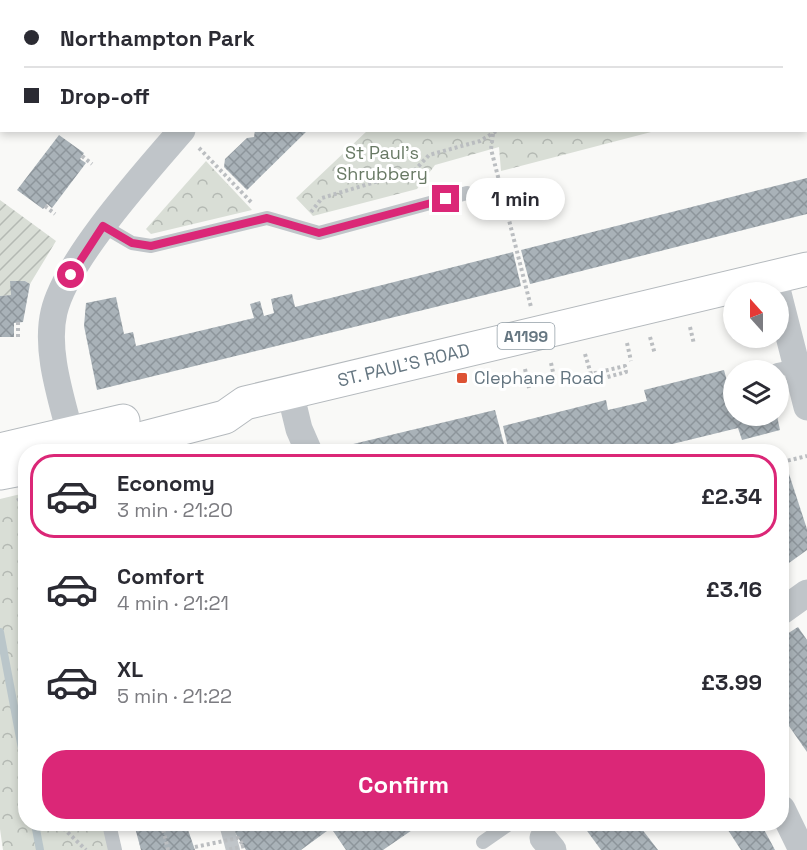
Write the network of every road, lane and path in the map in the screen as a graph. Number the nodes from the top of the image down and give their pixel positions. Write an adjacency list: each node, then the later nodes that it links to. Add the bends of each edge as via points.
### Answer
1 (180, 132): 11 (street)
2 (495, 132): 8 (path, via 480,141 429,155 415,170 322,198); 21 (path, via 491,149)
3 (82, 156): 5 (path)
4 (209, 158): 10 (path)
5 (92, 164)
6 (467, 193): 10 (lane, via 319,233)
7 (45, 206): 9 (path)
8 (310, 213)
9 (55, 214)
10 (267, 218): 11 (lane, via 151,246 132,243)
11 (103, 226): 32 (street, via 61,291 53,314 54,362)
12 (807, 269): 13 (main road, ST. PAUL'S ROAD / A1199)
13 (786, 282)
14 (723, 302): 21 (main road, ST. PAUL'S ROAD / A1199)
15 (18, 322): 17 (path)
16 (690, 327): 20 (path)
17 (18, 337)
18 (650, 337): 23 (path)
19 (627, 343): 24 (path)
20 (694, 344)
21 (544, 348): 27 (path); 30 (main road, ST. PAUL'S ROAD / A1199)
22 (585, 354): 28 (path, via 591,374 625,366 626,372)
23 (655, 354)
24 (631, 361)
25 (525, 369): 29 (path)
26 (789, 372): 31 (street)
27 (555, 381)
28 (589, 382)
29 (529, 388)
30 (290, 392): 32 (main road, ST. PAUL'S ROAD / A1199, via 245,403 225,417); 34 (street)
31 (807, 407)
32 (80, 442): 33 (main road, ST. PAUL'S ROAD / A1199)
33 (60, 444)
34 (306, 444)
35 (18, 448): 36 (main road, ST. PAUL'S ROAD / A1199)
36 (0, 450)
37 (807, 456): 38 (path)
38 (789, 460)
39 (18, 470): 40 (main road)
40 (0, 473)
41 (807, 593): 42 (street)
42 (789, 605)
43 (789, 823): 56 (street)
44 (67, 831): 51 (path)
45 (111, 831): 52 (lane)
46 (164, 831): 53 (path)
47 (228, 831): 55 (lane)
48 (498, 831): 49 (lane)
49 (483, 842)
50 (195, 847): 54 (path, bridge, via 238,838 244,846)
51 (86, 850)
52 (115, 850)
53 (168, 850)
54 (227, 850)
55 (233, 850)
56 (802, 850)

